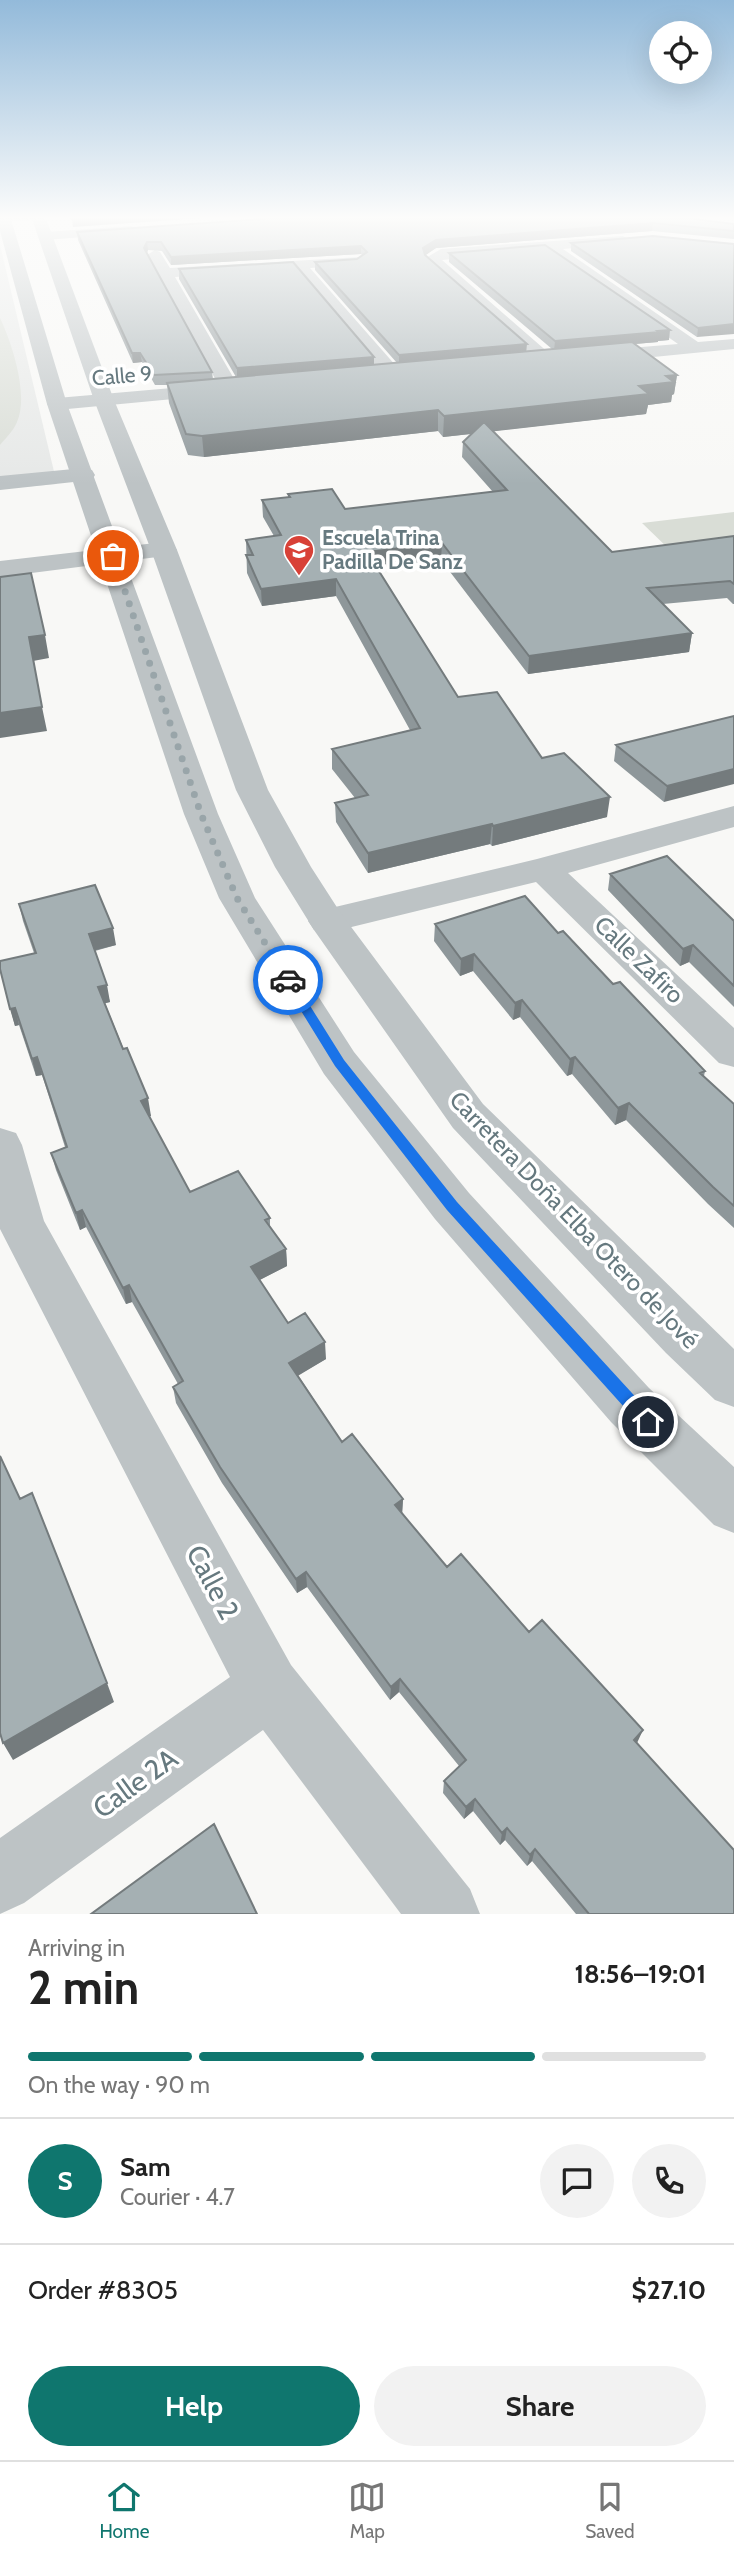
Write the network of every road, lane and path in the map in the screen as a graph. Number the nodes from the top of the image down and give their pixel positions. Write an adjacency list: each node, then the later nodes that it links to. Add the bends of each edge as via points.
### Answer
1 (35, 305): 13 (street, Carretera Doña Elba Otero de Jové)
2 (57, 305): 12 (street, Carretera Doña Elba Otero de Jové)
3 (185, 305): 12 (street, Calle 9, via 237,389)
4 (336, 305): 11 (street, via 400,374)
5 (492, 305): 9 (street)
6 (634, 305): 8 (street)
7 (734, 344): 8 (street)
8 (695, 347): 9 (street)
9 (562, 359): 10 (street)
10 (523, 363)
11 (367, 377)
12 (104, 400): 13 (street, Calle 9); 14 (street, Carretera Doña Elba Otero de Jové)
13 (57, 404): 14 (street, Carretera Doña Elba Otero de Jové)
14 (111, 480): 15 (street); 16 (street, Carretera Doña Elba Otero de Jové); 17 (street, Carretera Doña Elba Otero de Jové)
15 (0, 483)
16 (164, 550): 17 (street); 21 (street, Carretera Doña Elba Otero de Jové, via 252,790)
17 (113, 556): 18 (street); 26 (street, Carretera Doña Elba Otero de Jové, via 201,814 237,898 340,1063 452,1206 630,1405)
18 (0, 569)
19 (734, 817): 20 (street)
20 (543, 869): 21 (street); 22 (street, Calle Zafiro)
21 (327, 921): 25 (street, Carretera Doña Elba Otero de Jové, via 468,1116)
22 (734, 1052)
23 (0, 1145): 24 (street, Calle 2)
24 (11, 1229): 27 (street, Calle 2)
25 (734, 1383)
26 (734, 1505)
27 (269, 1687): 28 (street, Calle 2A); 29 (street, Calle 2)
28 (0, 1879)
29 (445, 1914)

